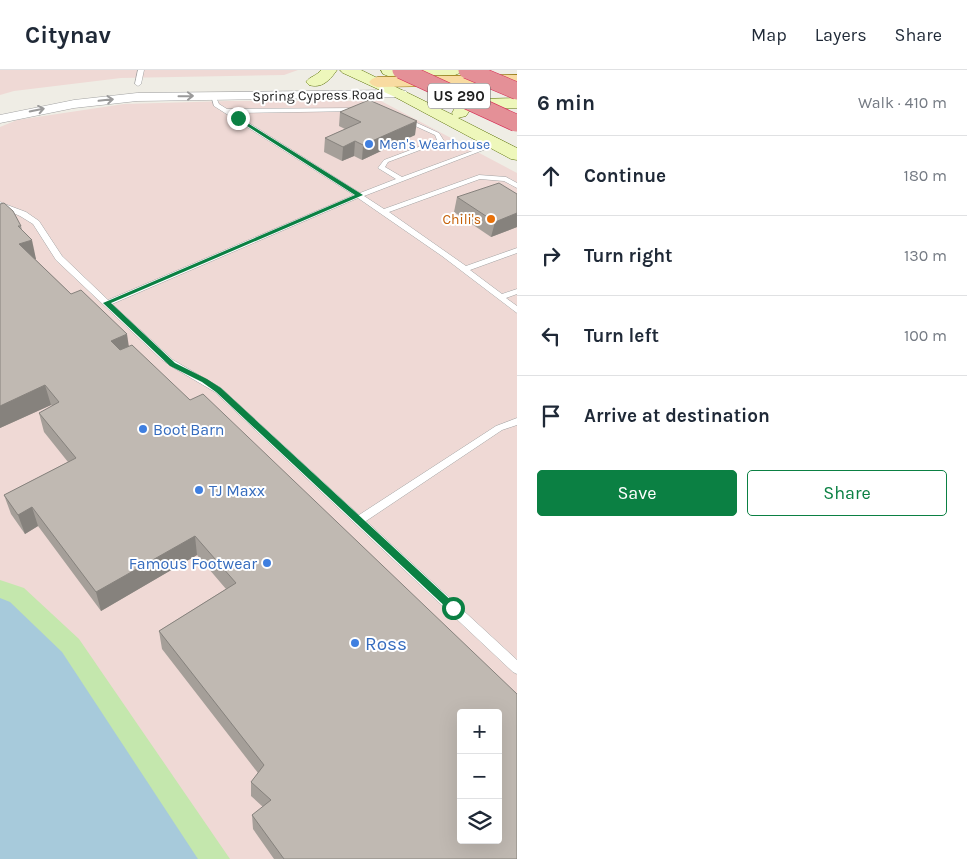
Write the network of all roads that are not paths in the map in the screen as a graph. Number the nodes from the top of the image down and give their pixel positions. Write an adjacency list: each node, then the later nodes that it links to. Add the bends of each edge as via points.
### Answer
1 (141, 70): 14 (lane)
2 (329, 70): 11 (main road)
3 (348, 70): 8 (main road)
4 (401, 70): 23 (highway, US 290, bridge)
5 (435, 70): 18 (highway)
6 (455, 70): 8 (main road)
7 (467, 70): 15 (highway, US 290, bridge)
8 (374, 76): 9 (main road, Spring Cypress Road); 11 (street, Spring Cypress Road); 16 (main road)
9 (517, 80)
10 (239, 82): 11 (street, Spring Cypress Road)
11 (314, 82)
12 (174, 83): 14 (street, Spring Cypress Road)
13 (113, 86): 14 (street, Spring Cypress Road)
14 (138, 91): 17 (street, Spring Cypress Road, one-way to 17); 22 (street, Spring Cypress Road, one-way to 14)
15 (517, 91): 16 (main road, Spring Cypress Road)
16 (401, 94): 17 (street, Spring Cypress Road); 24 (main road)
17 (213, 96): 20 (lane, via 216,105)
18 (517, 105): 24 (main road, via 474,104 463,107 459,115)
19 (363, 110): 20 (lane)
20 (226, 111): 29 (lane)
21 (395, 115): 27 (lane, via 437,134 440,142 386,162 381,168)
22 (0, 119)
23 (516, 123)
24 (460, 126): 25 (main road)
25 (496, 144): 26 (main road); 27 (lane)
26 (517, 155)
27 (401, 179): 29 (lane)
28 (517, 186): 31 (lane, via 506,179 479,177)
29 (360, 195): 31 (lane); 36 (lane)
30 (0, 204): 36 (lane, via 36,223 59,258)
31 (385, 211): 33 (lane)
32 (517, 250): 33 (lane)
33 (466, 269): 35 (lane)
34 (517, 291): 35 (lane)
35 (501, 297): 37 (lane)
36 (107, 303): 39 (lane, via 173,365 218,390)
37 (517, 310)
38 (517, 420): 39 (lane, via 499,428)
39 (359, 520): 40 (lane)
40 (517, 668)

